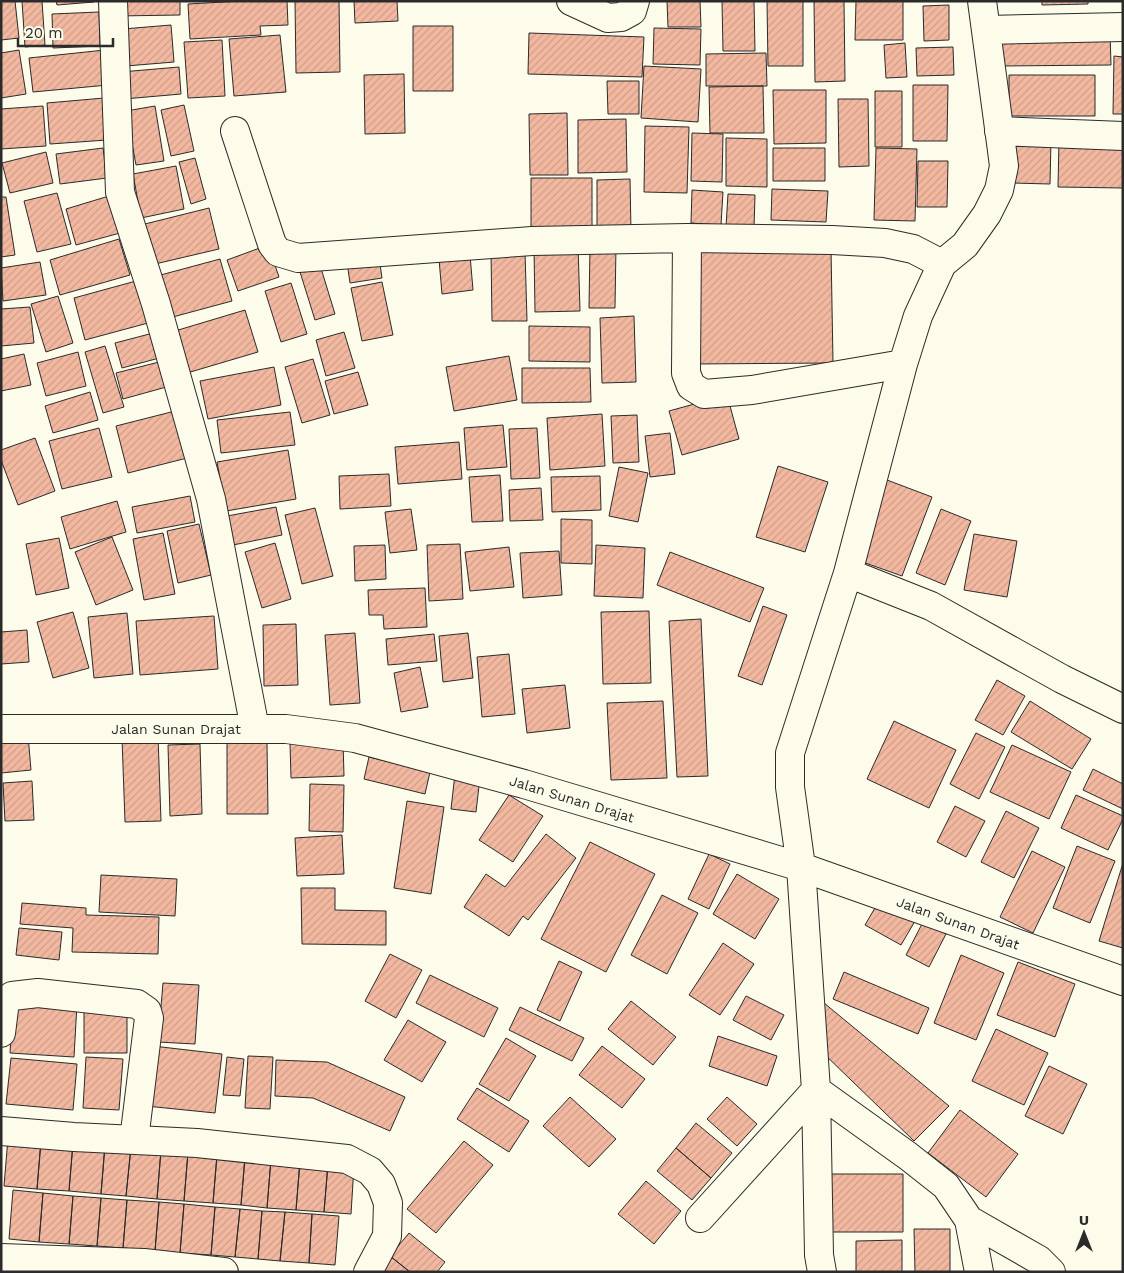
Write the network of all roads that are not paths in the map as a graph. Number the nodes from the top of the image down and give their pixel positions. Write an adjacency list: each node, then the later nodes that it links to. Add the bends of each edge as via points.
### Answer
1 (112, 1): 16 (street, via 120,192 156,304 211,499)
2 (571, 1): 3 (street, via 608,18 632,12)
3 (635, 1)
4 (982, 1): 6 (street)
5 (1123, 27): 6 (street)
6 (987, 30): 8 (street)
7 (235, 131): 10 (street, via 272,244 278,252 298,258 532,241)
8 (999, 131): 9 (street); 11 (street, via 1004,166 999,190 965,245)
9 (1123, 136)
10 (687, 238): 11 (street, via 885,243 914,249); 12 (street, via 686,373 691,386 704,394 752,390)
11 (942, 264): 12 (street, via 918,316)
12 (904, 364): 13 (street)
13 (848, 573): 14 (street, via 931,606); 17 (street, via 790,753 790,787)
14 (1123, 709)
15 (1, 729): 16 (street, Jalan Sunan Drajat)
16 (255, 729): 17 (street, Jalan Sunan Drajat, via 286,729 355,738 524,784)
17 (801, 867): 18 (street, Jalan Sunan Drajat); 20 (street)
18 (1123, 981)
19 (1, 1033): 22 (street, via 5,1001 12,996 38,994 137,1004 147,1011 149,1018)
20 (816, 1090): 23 (street); 24 (street, via 946,1186); 29 (street)
21 (1, 1131): 22 (street)
22 (134, 1140): 28 (street, via 276,1150 347,1159 362,1166 381,1184 388,1203 387,1236)
23 (700, 1218)
24 (969, 1220): 30 (street); 31 (street, via 1039,1260)
25 (1, 1258): 26 (street)
26 (104, 1267): 27 (street, via 144,1262)
27 (224, 1272)
28 (368, 1272)
29 (822, 1272)
30 (980, 1272)
31 (1051, 1272)

